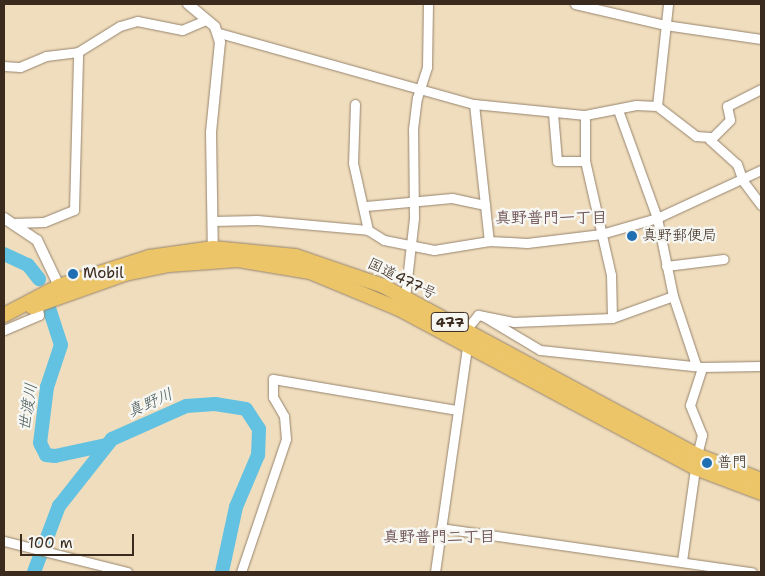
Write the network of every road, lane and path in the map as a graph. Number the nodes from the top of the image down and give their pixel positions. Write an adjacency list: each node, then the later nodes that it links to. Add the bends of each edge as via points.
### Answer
1 (188, 4): 5 (street)
2 (428, 4): 11 (street, via 427,67)
3 (575, 4): 6 (street)
4 (668, 4): 6 (street)
5 (206, 20): 7 (street); 9 (street, via 182,30 137,21 120,26)
6 (665, 25): 8 (street); 15 (street)
7 (219, 33): 11 (street); 29 (street, via 212,132)
8 (761, 39)
9 (78, 52): 10 (street, via 46,56 20,67); 28 (street, via 74,210 44,222)
10 (4, 66)
11 (420, 88): 14 (street); 23 (street, via 413,129)
12 (761, 89): 19 (street, via 727,106 730,120)
13 (354, 104): 26 (street, via 353,163)
14 (474, 104): 17 (street); 24 (street)
15 (657, 106): 16 (street); 19 (street, via 696,136)
16 (618, 110): 18 (street); 27 (street)
17 (552, 113): 18 (street); 20 (street, via 557,161)
18 (585, 115): 20 (street)
19 (710, 137): 22 (street, via 711,143 737,164)
20 (585, 161): 31 (street)
21 (761, 170): 22 (street)
22 (742, 175): 25 (street); 27 (street)
23 (414, 203): 24 (street, via 452,198); 26 (street); 33 (street)
24 (484, 205): 32 (street)
25 (761, 205)
26 (366, 206): 30 (street)
27 (657, 218): 31 (street); 36 (street)
28 (9, 220): 37 (street, via 37,240 48,254)
29 (213, 221): 30 (street, via 257,220); 34 (street)
30 (368, 230): 33 (street, via 384,240)
31 (601, 234): 32 (street, via 527,244); 43 (street, via 611,275)
32 (489, 240): 33 (street, via 434,250)
33 (412, 244): 39 (street)
34 (213, 254): 37 (highway, 国道477号 / 477, via 135,260); 39 (highway, 国道477号 / 477, via 311,260); 40 (highway, 国道477号 / 477, via 144,269); 46 (highway, 国道477号 / 477, via 282,266 340,282)
35 (724, 259): 36 (street)
36 (666, 266): 38 (street)
37 (59, 286): 40 (highway, 国道477号 / 477)
38 (673, 296): 43 (street); 47 (street)
39 (405, 297): 45 (highway, 国道477号 / 477)
40 (37, 300): 41 (highway, 国道477号 / 477); 44 (street, via 39,315)
41 (4, 316)
42 (483, 316): 43 (street, via 514,322); 45 (street, via 475,316); 47 (street, via 540,350)
43 (612, 318)
44 (4, 330)
45 (465, 331): 46 (street); 50 (highway, 国道477号 / 477)
46 (467, 346): 49 (street); 50 (highway, 国道477号 / 477)
47 (699, 366): 48 (street); 50 (street, via 690,405 702,435)
48 (761, 366)
49 (457, 410): 53 (street); 57 (street, via 273,379 273,397 284,416 286,439)
50 (696, 462): 51 (highway, 国道477号 / 477); 52 (highway, 国道477号 / 477); 55 (street)
51 (761, 480)
52 (761, 492)
53 (441, 528): 55 (street); 58 (street)
54 (4, 541): 56 (street)
55 (682, 561): 59 (street)
56 (127, 572)
57 (241, 572)
58 (435, 572)
59 (752, 572)

